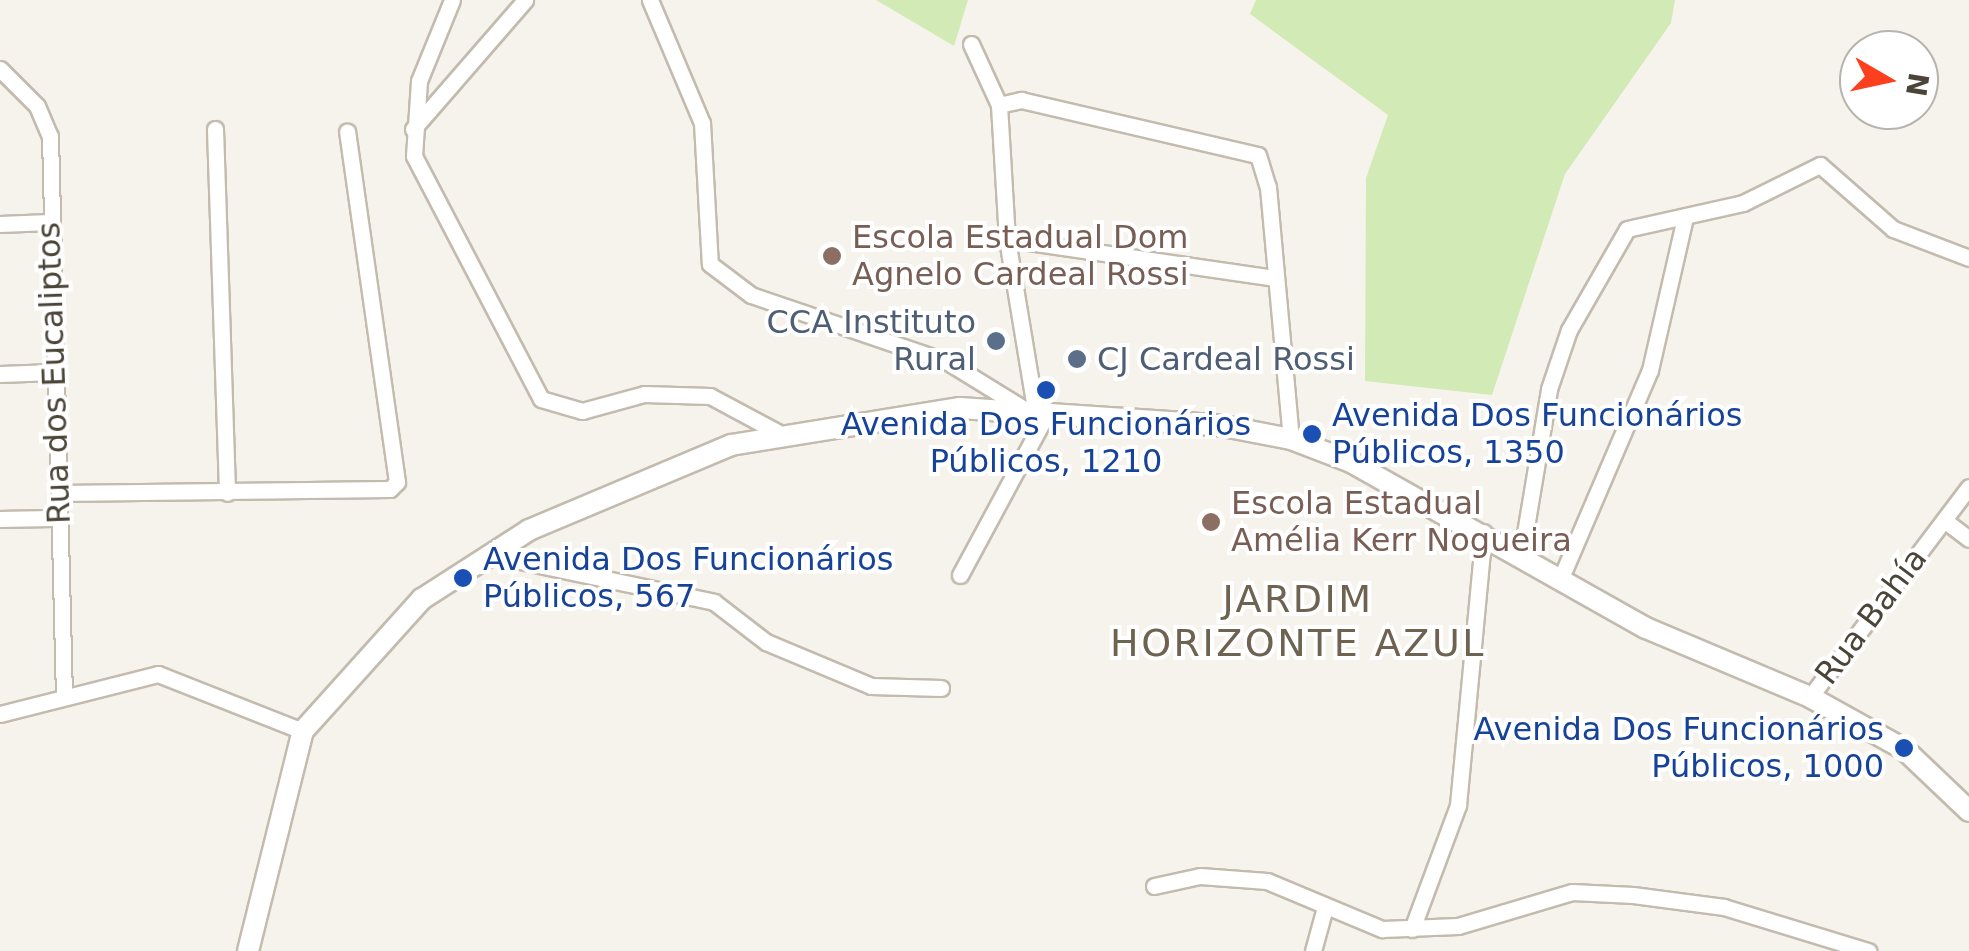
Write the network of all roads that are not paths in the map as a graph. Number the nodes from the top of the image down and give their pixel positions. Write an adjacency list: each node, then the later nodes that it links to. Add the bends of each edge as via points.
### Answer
1 (452, 0): 9 (street, via 425,62)
2 (526, 0): 9 (street)
3 (650, 0): 18 (street, via 702,123 710,264 752,295 948,362)
4 (971, 44): 6 (street)
5 (0, 70): 11 (street, Rua dos Eucaliptos, via 46,119)
6 (999, 105): 13 (street); 15 (street, via 1021,100 1258,155)
7 (215, 128): 22 (street)
8 (347, 132): 22 (street, via 401,472 390,488)
9 (410, 133): 19 (street, via 425,182 541,399 582,411 644,394 710,396)
10 (1684, 221): 14 (street, via 1743,203 1820,165 1893,229); 30 (street, via 1642,224 1616,240 1549,389); 32 (street, via 1650,370)
11 (49, 222): 12 (street); 16 (street, Rua dos Eucaliptos)
12 (0, 224)
13 (1007, 239): 15 (street); 18 (street)
14 (1969, 258)
15 (1276, 278): 20 (street)
16 (54, 372): 17 (street); 23 (street, Rua dos Eucaliptos)
17 (0, 374)
18 (1035, 408): 19 (street, via 882,415); 20 (street); 31 (street)
19 (777, 432): 29 (street)
20 (1291, 438): 27 (street)
21 (1969, 487): 26 (street, Rua Bahía)
22 (227, 493): 23 (street)
23 (58, 494): 25 (street, Rua dos Eucaliptos)
24 (0, 518): 25 (street)
25 (58, 518): 34 (street, Rua dos Eucaliptos)
26 (1944, 520): 28 (street); 35 (street, Rua Bahía)
27 (1484, 532): 30 (street); 41 (street, via 1458,805)
28 (1969, 539)
29 (484, 553): 33 (street, via 714,602 766,642 871,686); 37 (street, via 422,599)
30 (1521, 557): 32 (street)
31 (960, 575)
32 (1560, 580): 35 (street, via 1690,648)
33 (942, 688)
34 (64, 696): 36 (street); 37 (street, via 158,674)
35 (1810, 697): 38 (street, via 1904,749)
36 (0, 714)
37 (303, 731): 42 (street)
38 (1969, 811)
39 (1154, 886): 40 (street, via 1232,876)
40 (1326, 907): 41 (street, via 1382,929); 43 (street)
41 (1412, 929): 44 (street, via 1458,926 1572,892 1724,907)
42 (248, 951)
43 (1313, 951)
44 (1868, 951)

